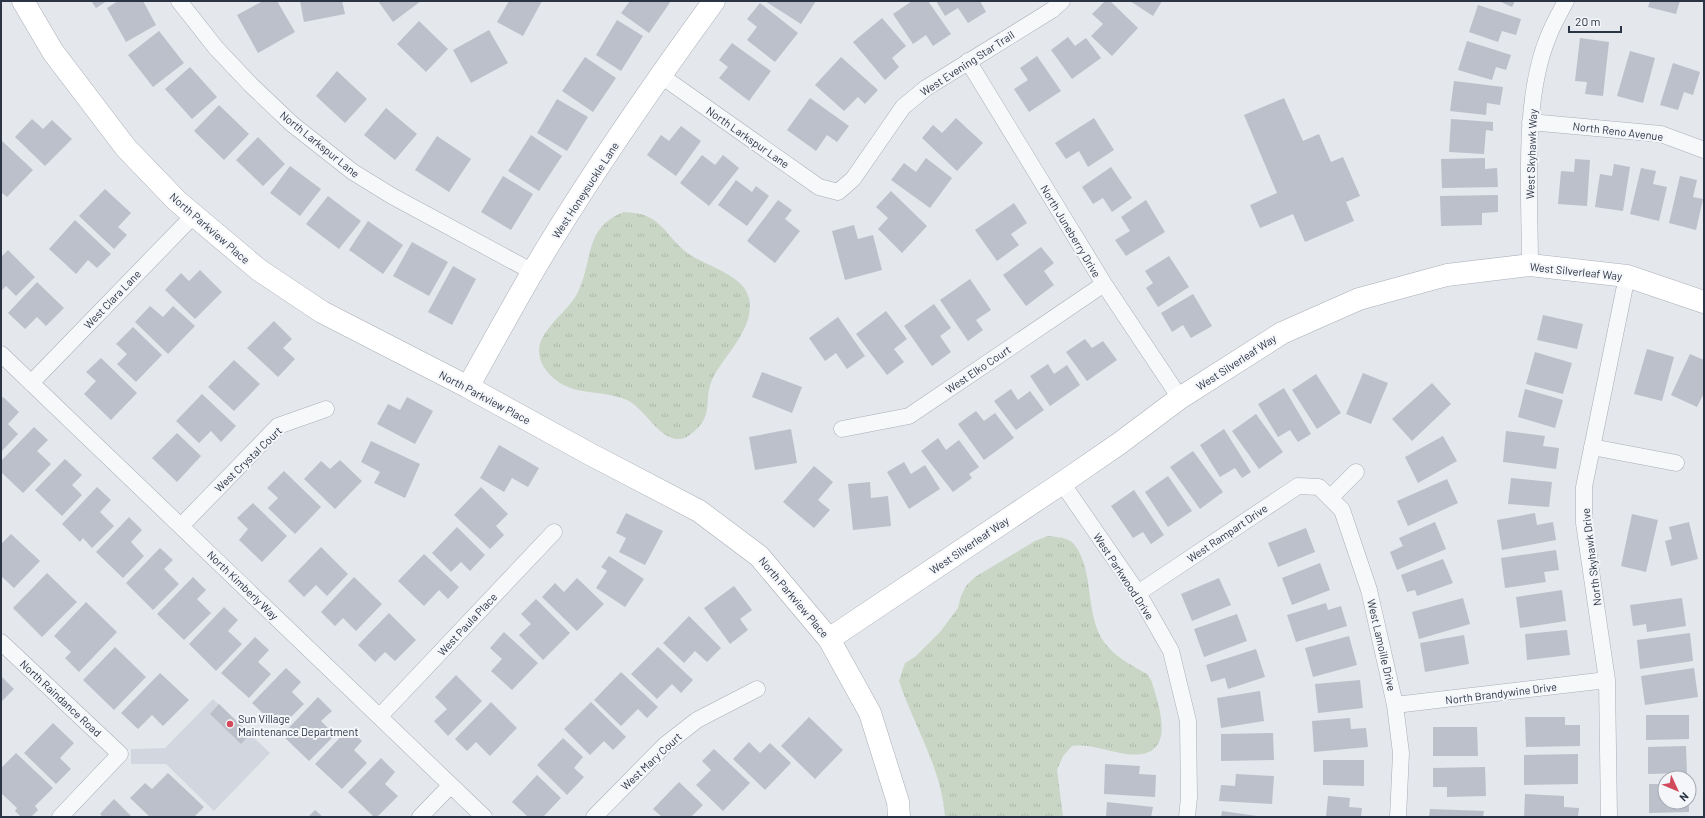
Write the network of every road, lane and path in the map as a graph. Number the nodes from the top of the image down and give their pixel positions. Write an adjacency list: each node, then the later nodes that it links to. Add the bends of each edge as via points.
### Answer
1 (23, 1): 11 (street, North Parkview Place, via 53,52 126,148)
2 (714, 1): 7 (street, West Honeysuckle Lane)
3 (1062, 1): 6 (street, West Evening Star Trail, via 1052,10)
4 (1566, 1): 8 (street, West Skyhawk Way, via 1547,41 1536,83)
5 (185, 3): 13 (street, North Larkspur Lane, via 216,48 251,85 292,124 353,172 392,196)
6 (968, 61): 10 (street, West Evening Star Trail, via 926,88 903,107 853,180); 15 (street, North Juneberry Drive)
7 (660, 75): 10 (street, North Larkspur Lane, via 819,187); 13 (street, West Honeysuckle Lane)
8 (1530, 122): 9 (street, North Reno Avenue, via 1661,134); 12 (street, West Skyhawk Way)
9 (1704, 150)
10 (838, 192)
11 (193, 216): 18 (street, West Clara Lane); 19 (street, North Parkview Place, via 259,270 322,312)
12 (1530, 265): 14 (street, West Silverleaf Way); 20 (street, West Silverleaf Way, via 1447,275 1359,299 1282,333)
13 (533, 272): 19 (street, West Honeysuckle Lane)
14 (1627, 276): 16 (street, West Silverleaf Way); 23 (street, North Skyhawk Drive)
15 (1104, 284): 20 (street, North Juneberry Drive); 22 (street, West Elko Court, via 909,416)
16 (1704, 302)
17 (1, 354): 18 (street, North Kimberly Way)
18 (31, 383): 28 (street, North Kimberly Way)
19 (468, 387): 31 (street, North Parkview Place, via 699,511 764,560)
20 (1180, 398): 26 (street, West Silverleaf Way)
21 (326, 409): 28 (street, West Crystal Court, via 278,426)
22 (842, 429)
23 (1592, 447): 24 (street); 33 (street, North Skyhawk Drive, via 1584,487 1584,523)
24 (1676, 463)
25 (1356, 472): 27 (street)
26 (1062, 483): 30 (street, West Parkwood Drive); 31 (street, West Silverleaf Way)
27 (1324, 493): 30 (street, West Rampart Drive, via 1298,486); 35 (street, West Lamoille Drive, via 1342,510 1369,590)
28 (181, 526): 36 (street, North Kimberly Way)
29 (554, 532): 36 (street, West Paula Place)
30 (1138, 593): 43 (street, West Parkwood Drive, via 1171,651 1188,721)
31 (829, 639): 42 (street, North Parkview Place, via 870,713 898,802)
32 (1, 642): 38 (street, North Raindance Road, via 120,754)
33 (1607, 680): 35 (street, North Brandywine Drive); 45 (street, North Skyhawk Drive)
34 (757, 689): 41 (street, West Mary Court, via 697,720 665,745)
35 (1395, 705): 44 (street, West Lamoille Drive, via 1401,753)
36 (380, 716): 37 (street, North Kimberly Way)
37 (450, 786): 39 (street); 40 (street, North Kimberly Way)
38 (60, 817)
39 (420, 817)
40 (484, 817)
41 (594, 817)
42 (899, 817)
43 (1187, 817)
44 (1398, 817)
45 (1609, 817)

